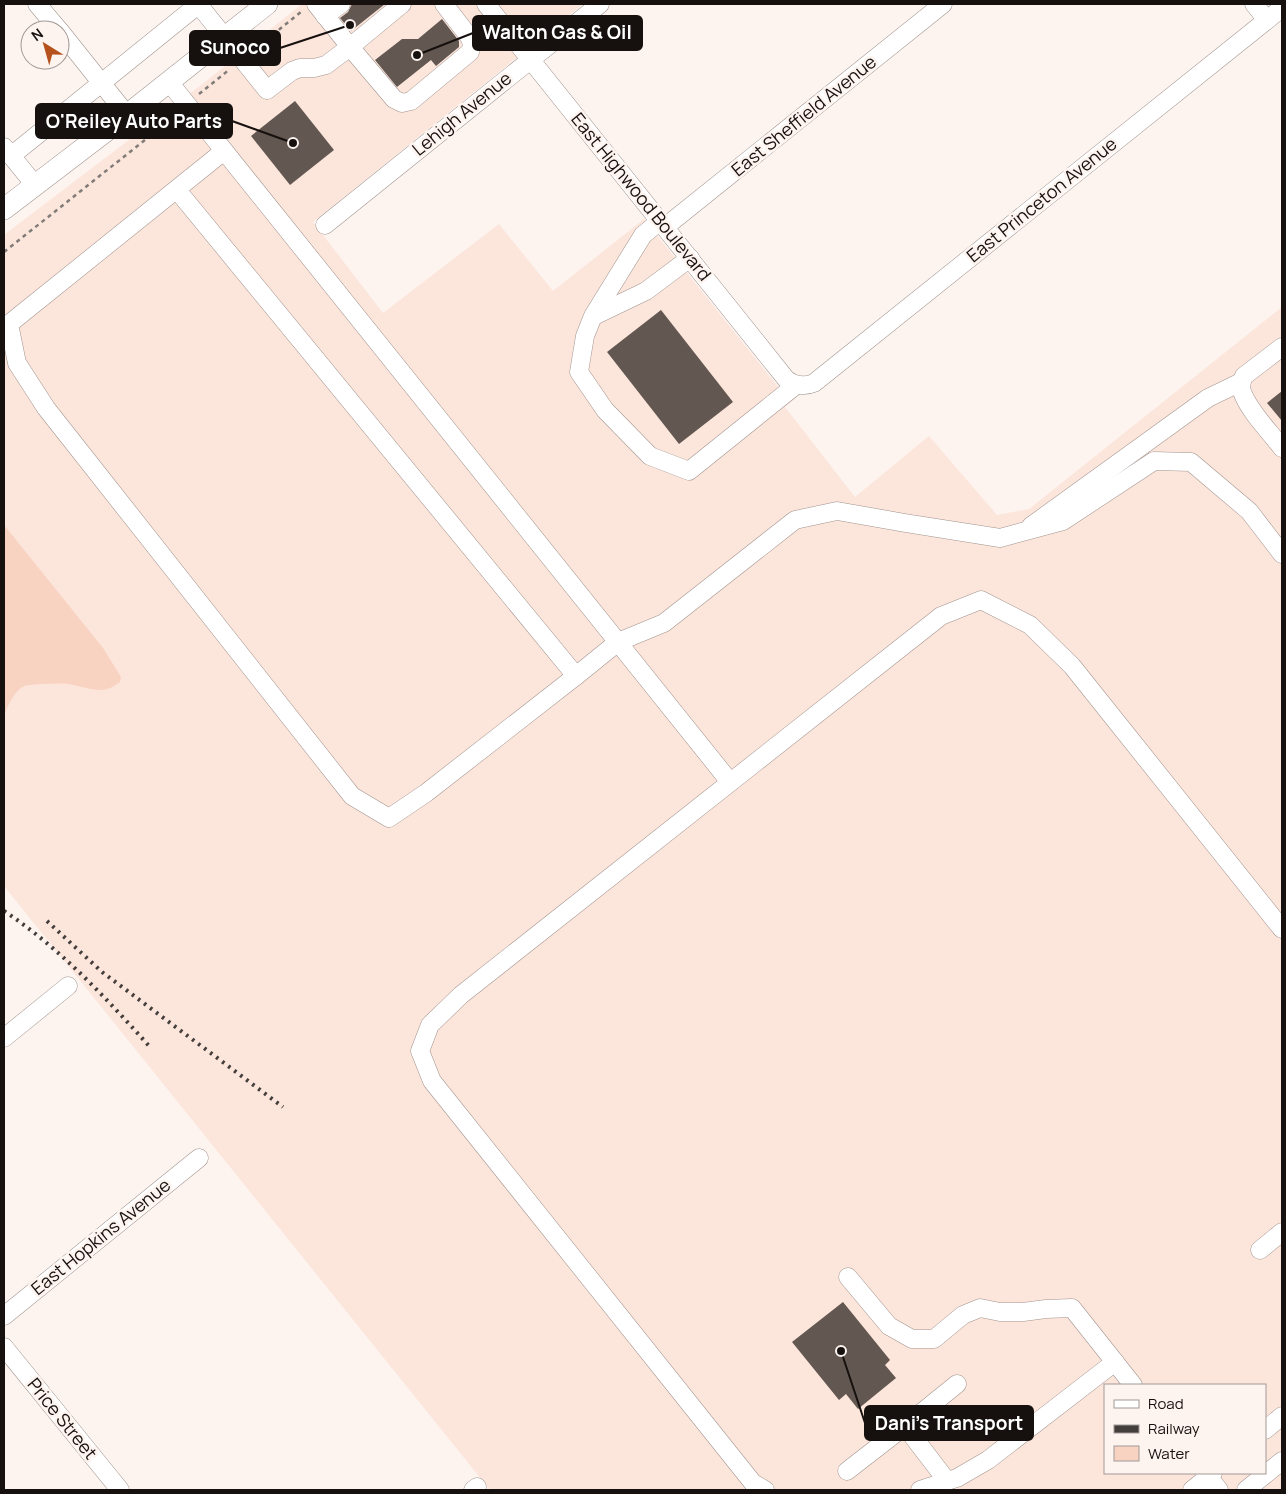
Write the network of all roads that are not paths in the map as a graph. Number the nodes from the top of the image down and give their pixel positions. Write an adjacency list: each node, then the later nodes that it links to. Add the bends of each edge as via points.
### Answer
1 (38, 4): 13 (street)
2 (199, 4): 15 (street); 20 (street)
3 (267, 4): 15 (main road)
4 (341, 4): 12 (street)
5 (402, 4): 17 (street)
6 (444, 4): 17 (street, via 470,38 470,52 412,100 402,103 394,99)
7 (486, 4): 18 (street, East Highwood Boulevard)
8 (600, 4): 18 (street, Lehigh Avenue)
9 (943, 4): 27 (street, East Sheffield Avenue)
10 (1254, 4): 14 (street)
11 (1282, 8): 14 (street, East Princeton Avenue)
12 (315, 10): 17 (street)
13 (50, 20)
14 (1267, 20): 33 (street, East Princeton Avenue, via 814,383)
15 (225, 37): 17 (street, via 267,90 292,70 326,65); 19 (main road)
16 (70, 44): 20 (street)
17 (350, 47)
18 (531, 59): 27 (street, East Highwood Boulevard); 28 (street, Lehigh Avenue)
19 (169, 82): 21 (main road); 23 (street)
20 (102, 83): 21 (street); 22 (street)
21 (127, 115): 24 (main road)
22 (8, 151): 24 (street)
23 (224, 152): 25 (street); 37 (street)
24 (35, 185): 26 (main road)
25 (177, 190): 38 (street); 38 (street, via 10,324 17,363 46,408 352,796 389,818)
26 (4, 209)
27 (663, 224): 29 (street, East Highwood Boulevard); 30 (street, East Sheffield Avenue, via 643,235)
28 (325, 225)
29 (690, 258): 30 (street, via 646,291); 33 (street, East Highwood Boulevard, via 786,379)
30 (593, 316): 33 (street, East Princeton Avenue, via 585,336 579,372 605,410 650,456 689,471)
31 (1282, 347): 32 (street, via 1244,376)
32 (1241, 382): 34 (street, via 1248,404); 35 (street, via 1208,398)
33 (798, 385)
34 (1282, 448)
35 (1023, 532): 36 (street, via 1062,521 1154,461 1192,462 1249,511); 37 (street, via 1000,538 837,511 795,520 664,623)
36 (1282, 554)
37 (618, 642): 38 (street); 39 (street)
38 (576, 676)
39 (730, 782): 40 (street, via 941,616 981,600 1030,624 1072,666); 60 (street, via 461,995 430,1025 420,1051 432,1080 753,1483)
40 (1282, 929)
41 (68, 986): 42 (street)
42 (4, 1038)
43 (199, 1158): 47 (street, East Hopkins Avenue)
44 (1282, 1232): 45 (street)
45 (1260, 1250)
46 (848, 1277): 49 (street, via 889,1326 912,1338 934,1339 963,1315 980,1308 1000,1312 1072,1308)
47 (4, 1316)
48 (4, 1347): 59 (street, Price Street)
49 (1115, 1362): 51 (street); 58 (street, via 988,1460)
50 (957, 1384): 53 (street)
51 (1133, 1384)
52 (1282, 1416): 54 (street)
53 (905, 1426): 56 (street); 58 (street)
54 (1266, 1429)
55 (1282, 1462): 63 (street)
56 (847, 1472)
57 (1211, 1478): 62 (street)
58 (947, 1481): 61 (street)
59 (120, 1490)
60 (765, 1490)
61 (920, 1490)
62 (1192, 1490)
63 (1246, 1490)

